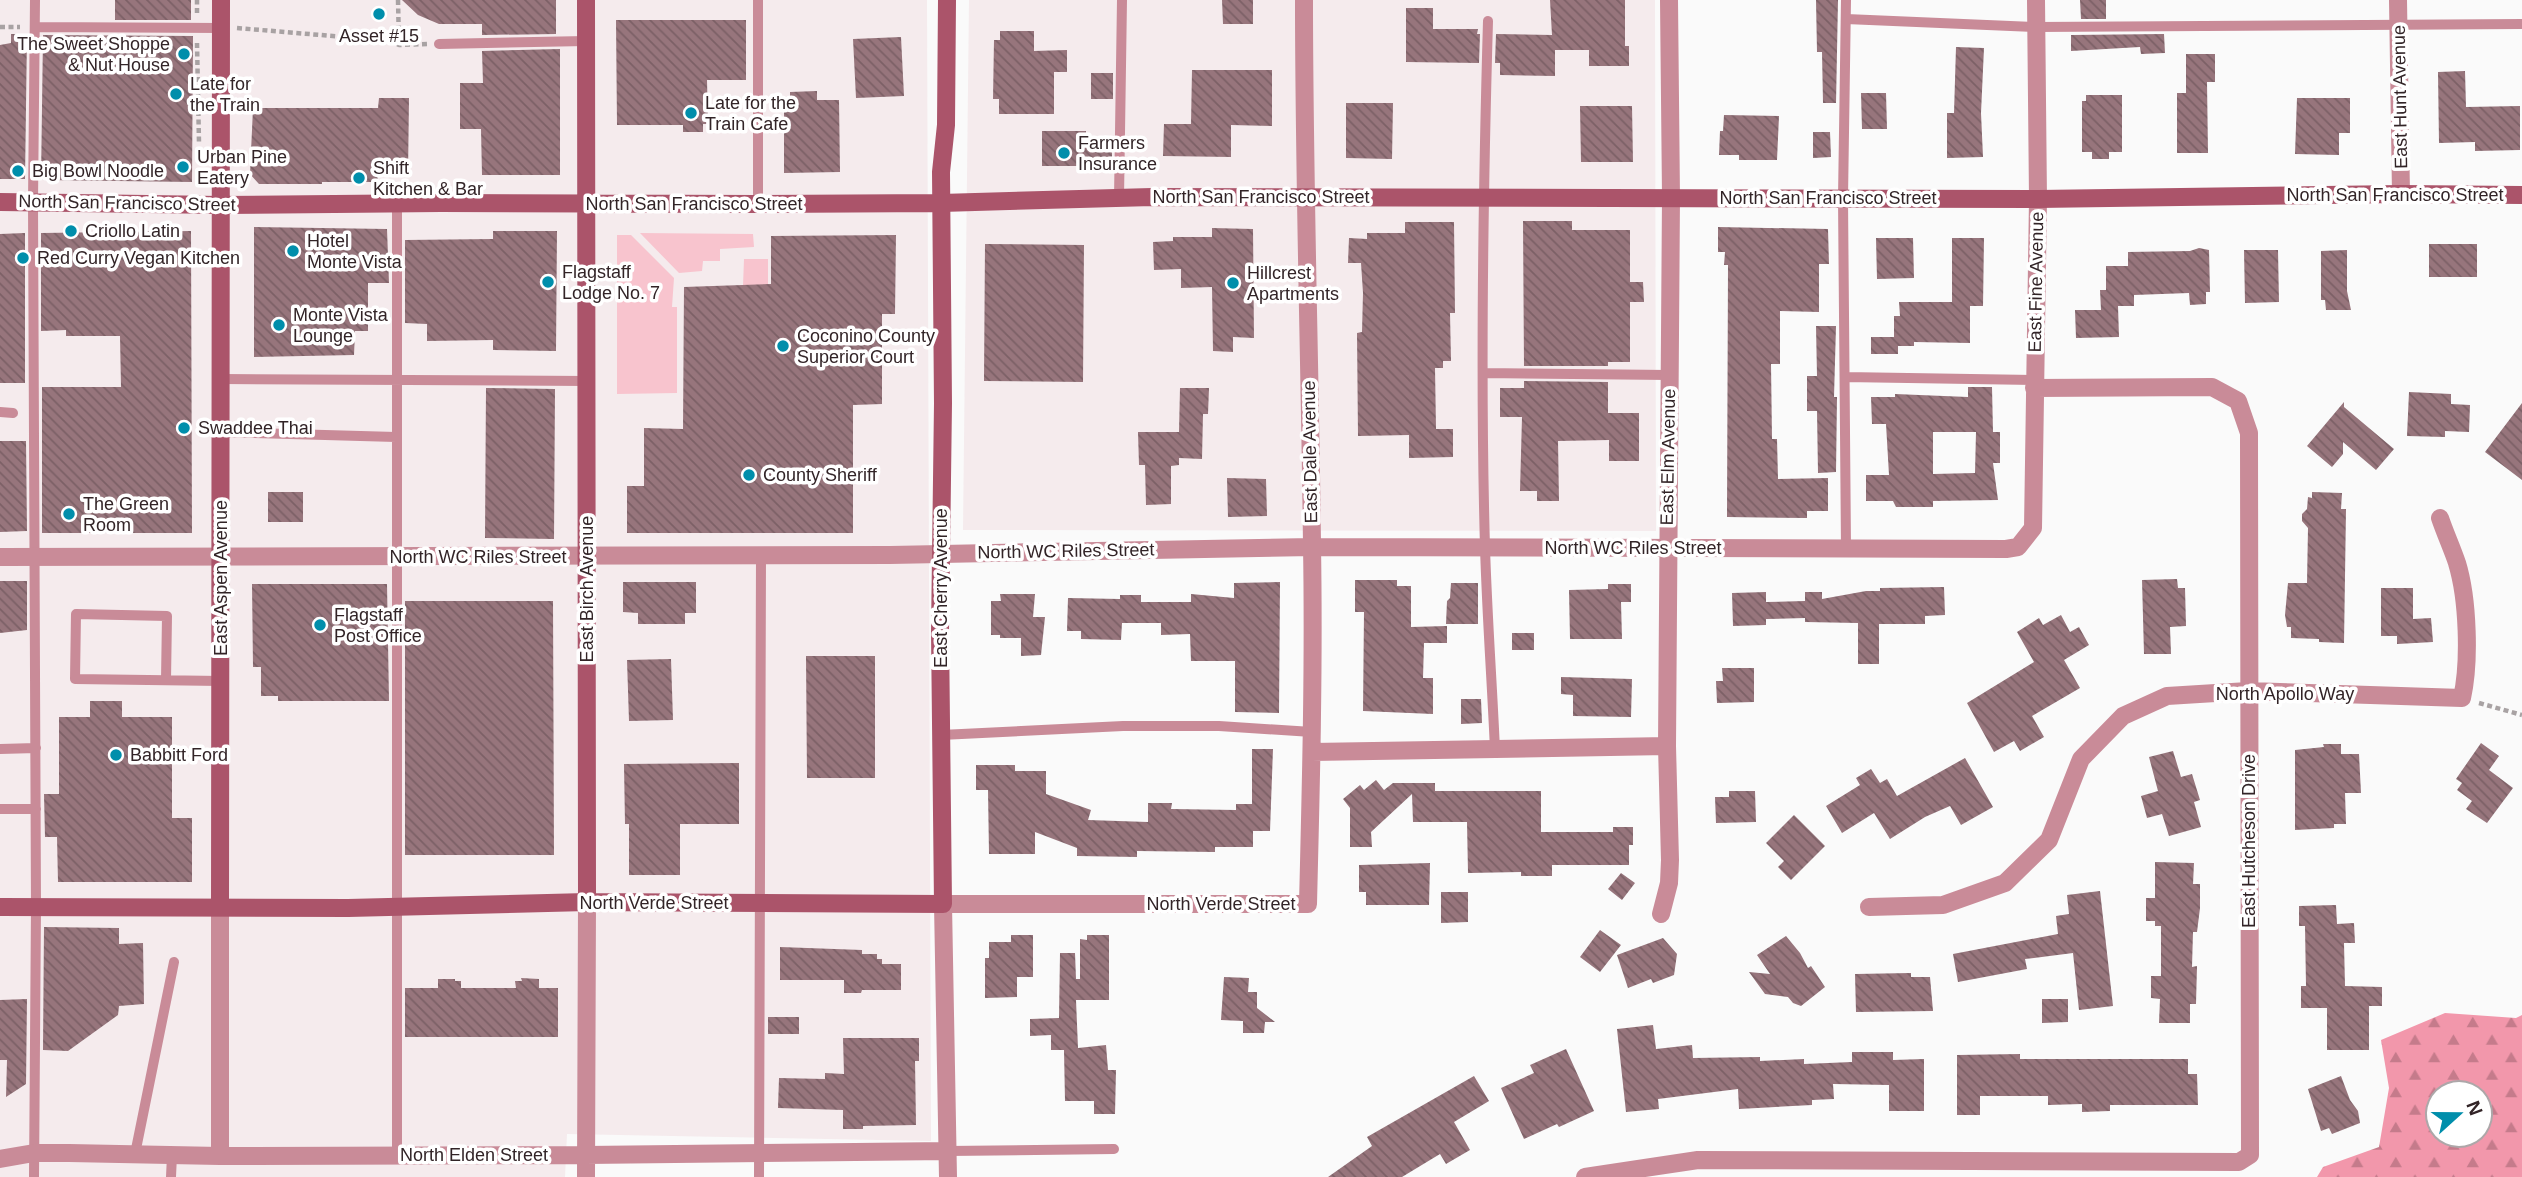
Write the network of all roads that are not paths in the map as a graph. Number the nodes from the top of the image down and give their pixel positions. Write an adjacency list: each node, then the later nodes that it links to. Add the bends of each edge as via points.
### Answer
1 (35, 0): 16 (lane)
2 (221, 0): 18 (street, East Aspen Avenue)
3 (586, 0): 19 (street, East Birch Avenue)
4 (758, 0): 34 (lane)
5 (947, 0): 32 (street, East Cherry Avenue)
6 (1122, 0): 26 (lane)
7 (1304, 0): 23 (street, East Dale Avenue)
8 (1669, 0): 25 (street, East Elm Avenue)
9 (1846, 0): 12 (lane)
10 (2036, 0): 17 (street, East Fine Avenue)
11 (2398, 0): 14 (street, East Hunt Avenue)
12 (1846, 19): 17 (lane); 27 (lane)
13 (1488, 20): 24 (lane)
14 (2398, 23): 15 (lane); 17 (lane); 21 (street, East Hunt Avenue)
15 (2522, 24)
16 (35, 27): 18 (lane); 30 (lane)
17 (2036, 27): 28 (street, East Fine Avenue)
18 (221, 28): 35 (street, East Aspen Avenue)
19 (586, 41): 20 (lane); 33 (street, East Birch Avenue)
20 (439, 44)
21 (2401, 194): 22 (street, North San Francisco Street); 28 (street, North San Francisco Street)
22 (2522, 195)
23 (1304, 196): 24 (street, North San Francisco Street); 26 (street, North San Francisco Street); 48 (street, East Dale Avenue)
24 (1483, 197): 25 (street, North San Francisco Street); 36 (lane)
25 (1671, 197): 27 (street, North San Francisco Street); 37 (street, East Elm Avenue)
26 (1119, 198): 32 (street, North San Francisco Street)
27 (1843, 198): 28 (street, North San Francisco Street); 38 (lane)
28 (2038, 199): 42 (street, East Fine Avenue)
29 (0, 202): 30 (street, North San Francisco Street)
30 (33, 202): 35 (street, North San Francisco Street); 56 (lane)
31 (397, 203): 33 (street, North San Francisco Street); 35 (street, North San Francisco Street); 40 (lane)
32 (941, 203): 34 (street, North San Francisco Street); 54 (street, East Cherry Avenue)
33 (586, 204): 34 (street, North San Francisco Street); 41 (street, East Birch Avenue)
34 (758, 204)
35 (220, 205): 39 (street, East Aspen Avenue)
36 (1483, 373): 37 (lane); 49 (lane)
37 (1669, 375): 50 (street, East Elm Avenue)
38 (1845, 377): 42 (lane); 51 (lane)
39 (221, 379): 40 (lane); 45 (street, East Aspen Avenue)
40 (396, 380): 41 (lane); 46 (lane)
41 (587, 382): 57 (street, East Birch Avenue)
42 (2035, 384): 52 (street, East Fine Avenue, via 2034,528 2018,547); 62 (street, East Hutcheson Drive, via 2212,387 2238,401 2249,433)
43 (0, 412): 44 (lane)
44 (13, 412)
45 (220, 432): 46 (lane); 53 (street, East Aspen Avenue)
46 (396, 438): 59 (lane)
47 (2440, 518): 62 (street, North Apollo Way, via 2458,565 2463,597 2467,674 2462,698)
48 (1312, 547): 49 (street, North WC Riles Street); 54 (street, North WC Riles Street); 63 (street, East Dale Avenue)
49 (1485, 548): 50 (street, North WC Riles Street); 68 (lane)
50 (1668, 548): 51 (street, North WC Riles Street); 65 (street, East Elm Avenue)
51 (1846, 549): 52 (street, North WC Riles Street)
52 (2006, 549)
53 (220, 555): 56 (street, North WC Riles Street); 59 (street, North WC Riles Street); 61 (street, East Aspen Avenue)
54 (941, 555): 58 (street, North WC Riles Street); 64 (street, East Cherry Avenue)
55 (0, 556): 56 (street, North WC Riles Street)
56 (36, 556): 66 (lane)
57 (587, 556): 58 (street, North WC Riles Street); 59 (street, North WC Riles Street); 72 (street, East Birch Avenue)
58 (761, 556): 73 (lane)
59 (396, 557): 80 (lane)
60 (166, 680): 60 (lane, via 75,679 76,614 167,616); 61 (lane)
61 (221, 681): 78 (street, East Aspen Avenue)
62 (2248, 691): 79 (street, North Apollo Way, via 2166,696 2123,716 2081,759 2049,840 2005,883 1943,905); 93 (street, East Hutcheson Drive, via 2250,1155 2239,1162)
63 (1312, 732): 64 (lane, via 1123,726); 69 (street, East Dale Avenue)
64 (942, 735): 74 (street, East Cherry Avenue)
65 (1667, 746): 68 (street); 81 (street, East Elm Avenue, via 1670,860)
66 (36, 748): 67 (lane); 71 (lane)
67 (0, 749)
68 (1495, 750): 69 (street)
69 (1312, 752): 75 (street, East Dale Avenue)
70 (0, 809): 71 (lane)
71 (36, 809): 77 (lane)
72 (587, 902): 73 (street, North Verde Street); 80 (street, North Verde Street); 89 (street, East Birch Avenue)
73 (760, 903): 74 (street, North Verde Street); 86 (lane)
74 (943, 904): 75 (street, North Verde Street); 84 (street, East Cherry Avenue)
75 (1308, 904)
76 (0, 907): 77 (street, North Verde Street)
77 (36, 907): 78 (street, North Verde Street); 85 (lane)
78 (220, 907): 80 (street, North Verde Street); 90 (street, East Aspen Avenue)
79 (1869, 907)
80 (396, 908): 91 (lane)
81 (1661, 914)
82 (174, 962): 87 (lane)
83 (1114, 1149): 84 (lane)
84 (948, 1151): 86 (street, North Elden Street); 98 (street, East Cherry Avenue)
85 (34, 1153): 87 (street, North Elden Street); 92 (street, North Elden Street); 94 (lane)
86 (759, 1153): 89 (street, North Elden Street); 97 (lane)
87 (135, 1154): 88 (street, North Elden Street)
88 (172, 1155): 90 (street, North Elden Street); 95 (lane)
89 (586, 1155): 91 (street, North Elden Street); 96 (street, East Birch Avenue)
90 (220, 1156): 91 (street, North Elden Street)
91 (397, 1156)
92 (0, 1159)
93 (2111, 1170): 99 (street, via 1698,1160)
94 (34, 1177)
95 (171, 1177)
96 (586, 1177)
97 (759, 1177)
98 (948, 1177)
99 (1585, 1177)

